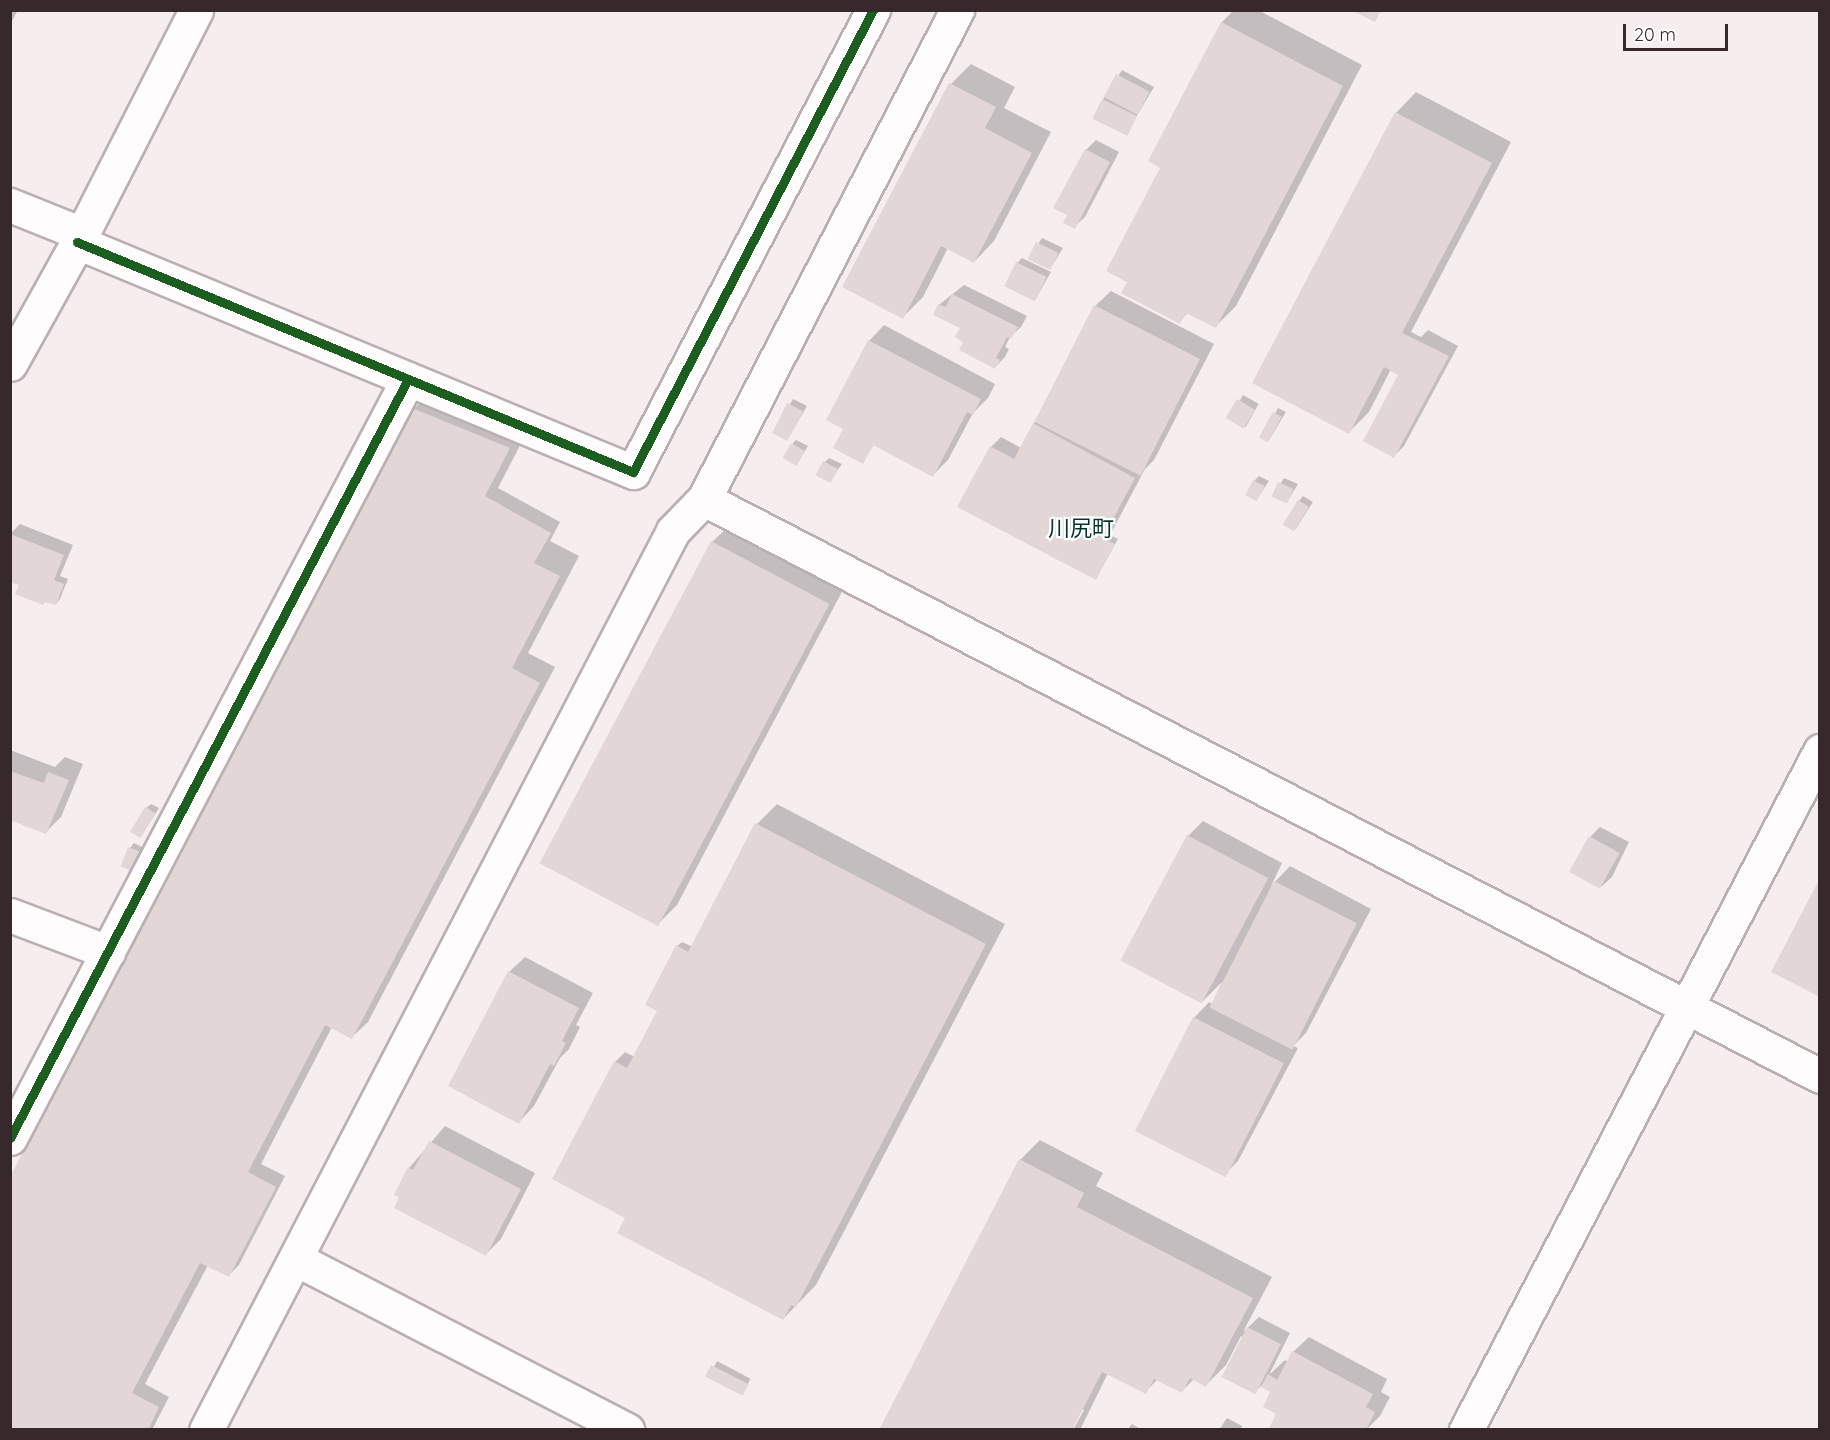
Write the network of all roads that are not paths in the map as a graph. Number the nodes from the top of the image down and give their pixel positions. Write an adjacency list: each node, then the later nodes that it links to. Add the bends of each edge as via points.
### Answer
1 (196, 10): 5 (street)
2 (873, 10): 7 (street, via 633,472)
3 (957, 10): 8 (street)
4 (10, 205): 5 (street)
5 (79, 238): 6 (street); 7 (street)
6 (10, 364)
7 (408, 379): 11 (street)
8 (704, 499): 12 (street); 15 (street, via 673,531)
9 (1820, 751): 12 (street)
10 (10, 915): 11 (street)
11 (108, 952): 14 (street)
12 (1686, 1006): 13 (street); 18 (street)
13 (1820, 1077)
14 (10, 1138)
15 (296, 1259): 16 (street); 17 (street)
16 (206, 1430)
17 (627, 1430)
18 (1467, 1430)

